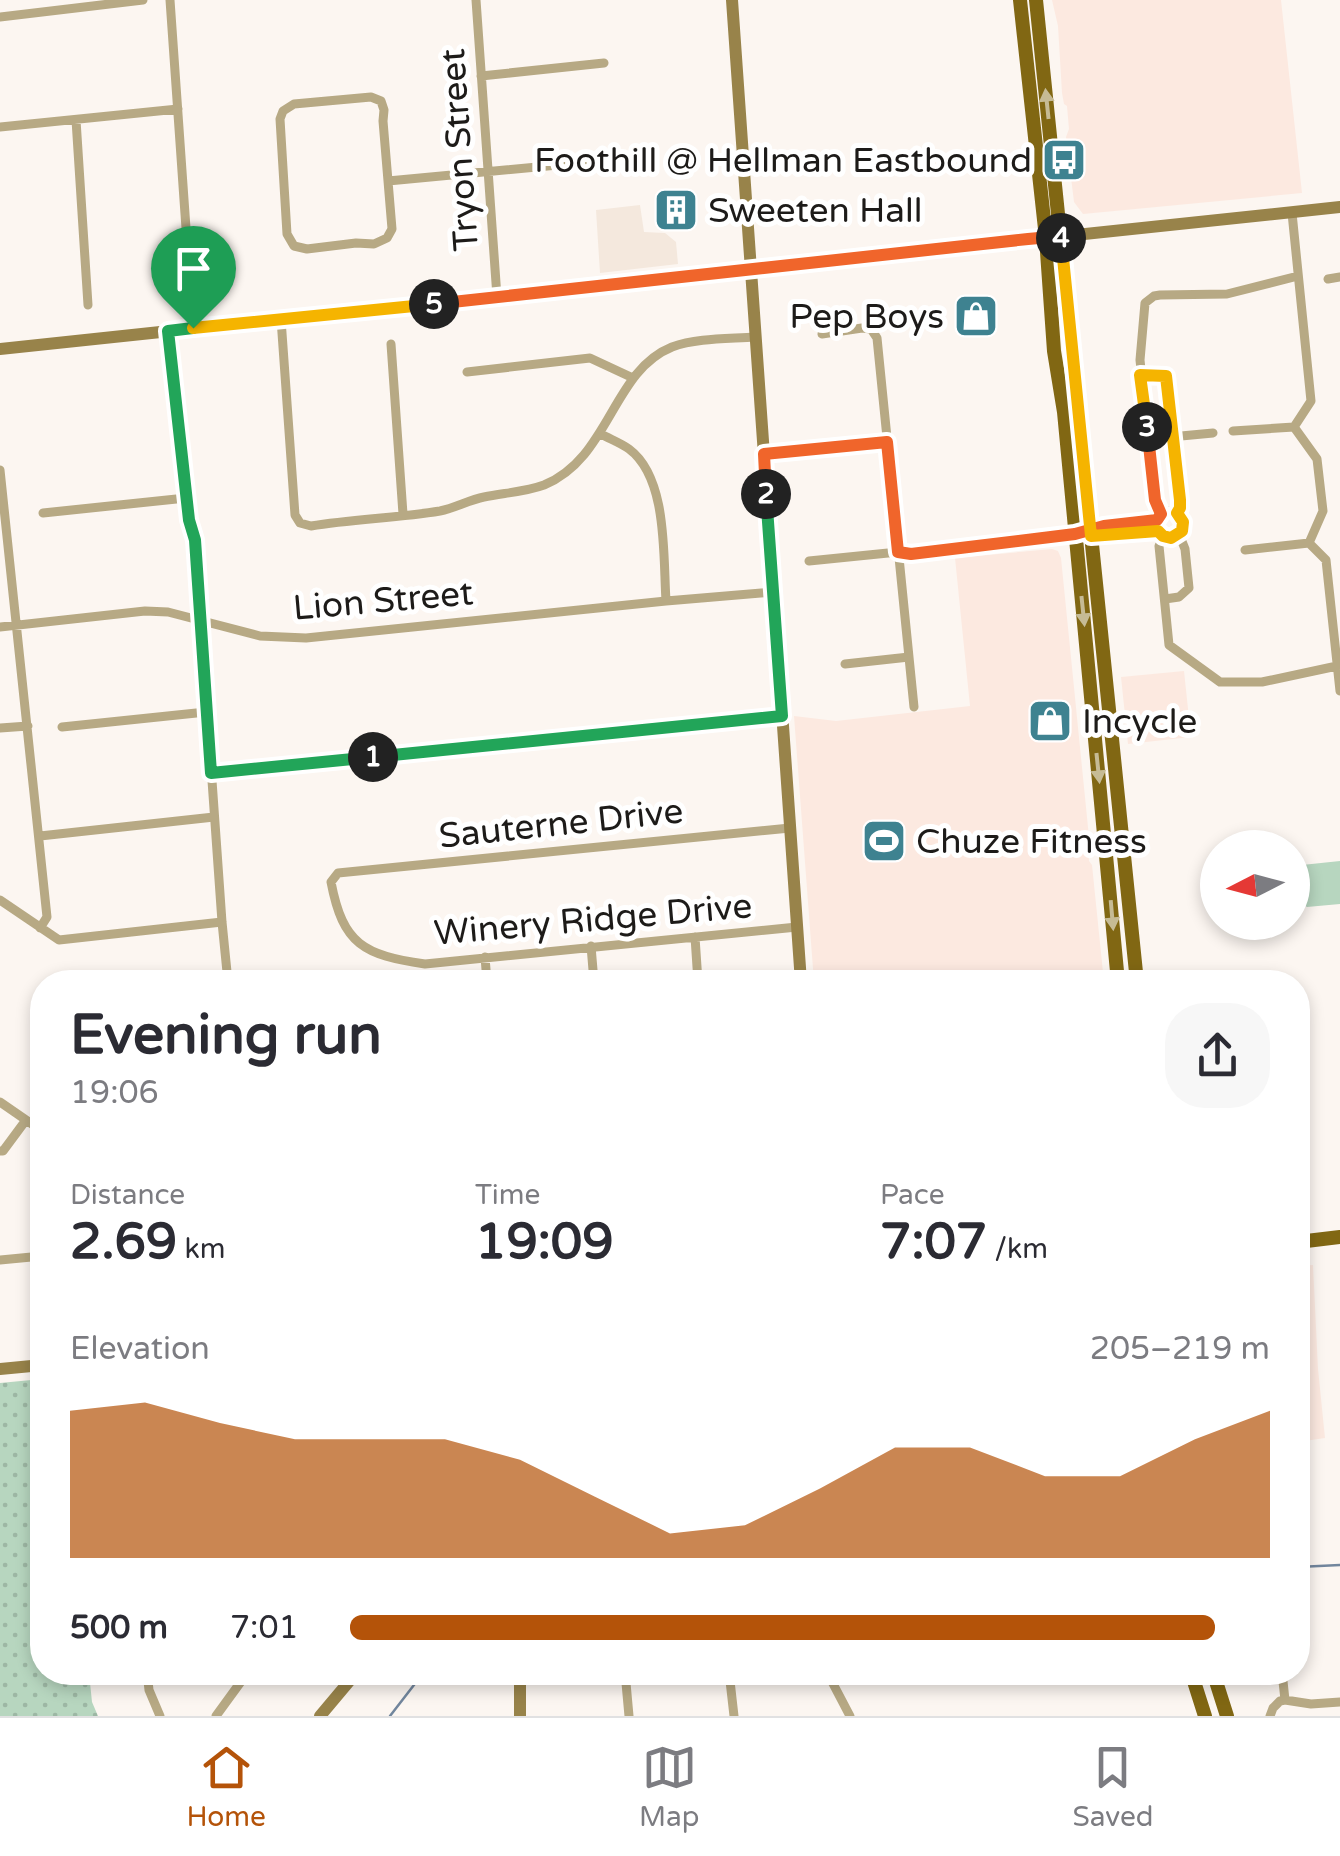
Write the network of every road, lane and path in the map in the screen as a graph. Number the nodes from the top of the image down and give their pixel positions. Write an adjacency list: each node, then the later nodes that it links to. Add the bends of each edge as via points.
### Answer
1 (142, 0): 7 (street)
2 (170, 0): 10 (street)
3 (476, 0): 9 (street, Tryon Street)
4 (732, 0): 19 (street)
5 (1020, 0): 18 (main road)
6 (1036, 0): 18 (main road, one-way to 6)
7 (0, 17)
8 (604, 63): 9 (street)
9 (482, 76): 14 (street, Tryon Street)
10 (178, 110): 11 (street); 26 (street)
11 (76, 120): 12 (street); 24 (street)
12 (0, 127)
13 (611, 160): 14 (street)
14 (488, 173): 15 (street); 23 (street, Tryon Street)
15 (388, 181): 15 (street, via 387,238 294,246 287,234 282,111 294,104 381,101)
16 (1340, 207): 17 (street)
17 (1292, 212): 18 (street); 20 (street)
18 (1053, 237): 19 (street); 50 (main road)
19 (750, 268): 23 (street); 29 (street)
20 (1298, 276): 33 (street, via 1226,294 1147,300); 35 (street, via 1312,401)
21 (1340, 277): 22 (street)
22 (1328, 278)
23 (497, 297): 25 (street)
24 (88, 305)
25 (282, 320): 26 (street); 47 (street, via 300,522)
26 (193, 328): 27 (street)
27 (168, 331): 31 (street); 44 (street)
28 (822, 334): 41 (street, via 862,328 877,338)
29 (755, 337): 34 (street, via 673,347); 42 (street)
30 (391, 344): 47 (street)
31 (0, 349)
32 (467, 372): 34 (street, via 590,358)
33 (1140, 375): 39 (street, via 1166,376); 40 (street)
34 (633, 378): 38 (street)
35 (1294, 428): 36 (street); 53 (street, via 1318,458 1323,512)
36 (1233, 432)
37 (1213, 433): 39 (street)
38 (600, 434): 47 (street, via 580,462 545,484); 59 (street, via 631,450 653,480)
39 (1174, 437): 40 (street); 46 (street)
40 (1148, 440): 48 (street)
41 (887, 442): 42 (street); 55 (street)
42 (764, 454): 57 (street)
43 (0, 470): 49 (street)
44 (186, 498): 45 (street); 60 (street)
45 (43, 513)
46 (1177, 513): 48 (street); 52 (street, via 1183,522)
47 (403, 514)
48 (1159, 517): 50 (street); 51 (street)
49 (2, 519): 61 (street)
50 (1086, 534): 51 (street); 55 (street); 90 (main road, one-way to 90); 91 (main road)
51 (1160, 534): 52 (street); 58 (street)
52 (1179, 534): 58 (street, via 1189,588)
53 (1308, 543): 54 (street); 65 (street, via 1326,560)
54 (1245, 550)
55 (898, 552): 56 (street); 63 (street)
56 (808, 561)
57 (773, 592): 59 (street, Lion Street); 69 (street)
58 (1165, 599): 65 (street, via 1170,645 1220,682 1262,682)
59 (666, 600): 60 (street, Lion Street, via 306,638 260,636)
60 (200, 620): 61 (street, Lion Street, via 145,612); 68 (street)
61 (17, 625): 62 (street, Lion Street); 70 (street)
62 (0, 626)
63 (909, 658): 64 (street); 67 (street)
64 (846, 664)
65 (1338, 666): 66 (street)
66 (1340, 692)
67 (914, 707)
68 (206, 712): 71 (street); 73 (street)
69 (782, 716): 73 (street); 75 (street)
70 (28, 726): 72 (street); 76 (street)
71 (62, 727)
72 (0, 728)
73 (211, 773): 74 (street)
74 (214, 818): 76 (street); 79 (street)
75 (790, 828): 77 (street, Sauterne Drive); 80 (street)
76 (40, 836): 81 (street, via 48,917)
77 (338, 873): 84 (street, Winery Ridge Drive, via 331,882 340,921 375,954 424,964)
78 (0, 900): 81 (street)
79 (222, 922): 81 (street, via 59,940); 85 (street)
80 (797, 927): 82 (street, Winery Ridge Drive); 89 (street)
81 (40, 928)
82 (695, 937): 83 (street, Winery Ridge Drive); 88 (street)
83 (591, 946): 84 (street, Winery Ridge Drive); 87 (street)
84 (484, 957): 86 (street)
85 (227, 970)
86 (486, 970)
87 (593, 970)
88 (697, 970)
89 (800, 970)
90 (1117, 970)
91 (1136, 970)
92 (0, 1102): 93 (street)
93 (26, 1120): 94 (street); 95 (street)
94 (30, 1123)
95 (0, 1151)
96 (1340, 1237): 97 (main road)
97 (1310, 1241)
98 (30, 1257): 99 (street)
99 (0, 1260)
100 (30, 1366): 101 (street)
101 (0, 1369)
102 (148, 1685): 114 (street)
103 (239, 1685): 115 (street)
104 (346, 1685): 116 (street)
105 (520, 1685): 117 (street)
106 (626, 1685): 118 (street)
107 (730, 1685): 119 (street)
108 (834, 1685): 120 (street)
109 (1196, 1685): 121 (main road)
110 (1217, 1685): 122 (main road)
111 (1284, 1685): 112 (street)
112 (1286, 1700): 113 (street); 123 (street)
113 (1340, 1702)
114 (160, 1716)
115 (216, 1716)
116 (320, 1716)
117 (520, 1716)
118 (629, 1716)
119 (734, 1716)
120 (850, 1716)
121 (1205, 1716)
122 (1226, 1716)
123 (1270, 1716)

